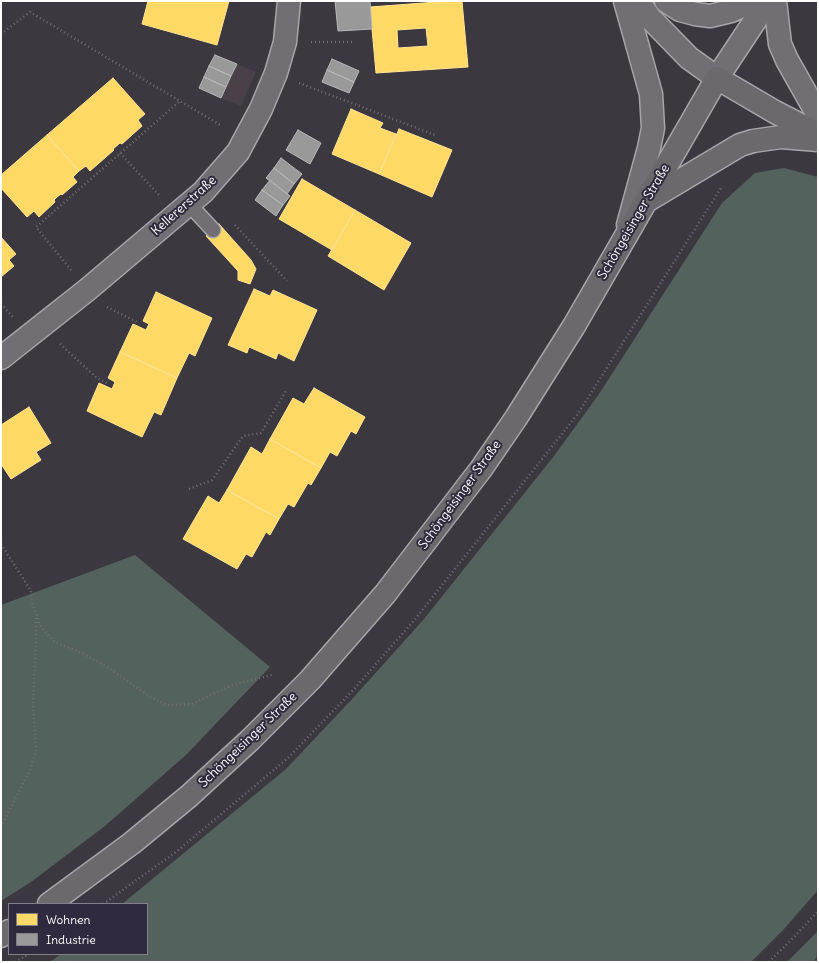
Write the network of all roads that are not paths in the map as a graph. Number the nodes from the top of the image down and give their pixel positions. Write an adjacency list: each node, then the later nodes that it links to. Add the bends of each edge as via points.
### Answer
1 (289, 1): 13 (street, Kellererstraße, via 284,42 276,73 261,109 238,152 203,192)
2 (625, 1): 15 (street, via 651,94 653,128)
3 (638, 1): 8 (street, via 650,18 689,58)
4 (666, 1): 5 (street, via 680,10 710,16 731,11)
5 (754, 1)
6 (768, 1): 8 (street, Schöngeisinger Straße)
7 (775, 1): 9 (street, via 780,44)
8 (717, 78): 10 (main road); 12 (main road, Schöngeisinger Straße)
9 (818, 115)
10 (818, 134)
11 (818, 140): 12 (main road, via 781,137 740,145)
12 (647, 200): 15 (main road, Schöngeisinger Straße)
13 (183, 209): 14 (lane); 16 (street, Kellererstraße)
14 (213, 230)
15 (625, 238): 17 (main road, Schöngeisinger Straße, via 574,326 481,469 385,594 345,641 250,740 189,796 132,843)
16 (1, 358)
17 (50, 903)

